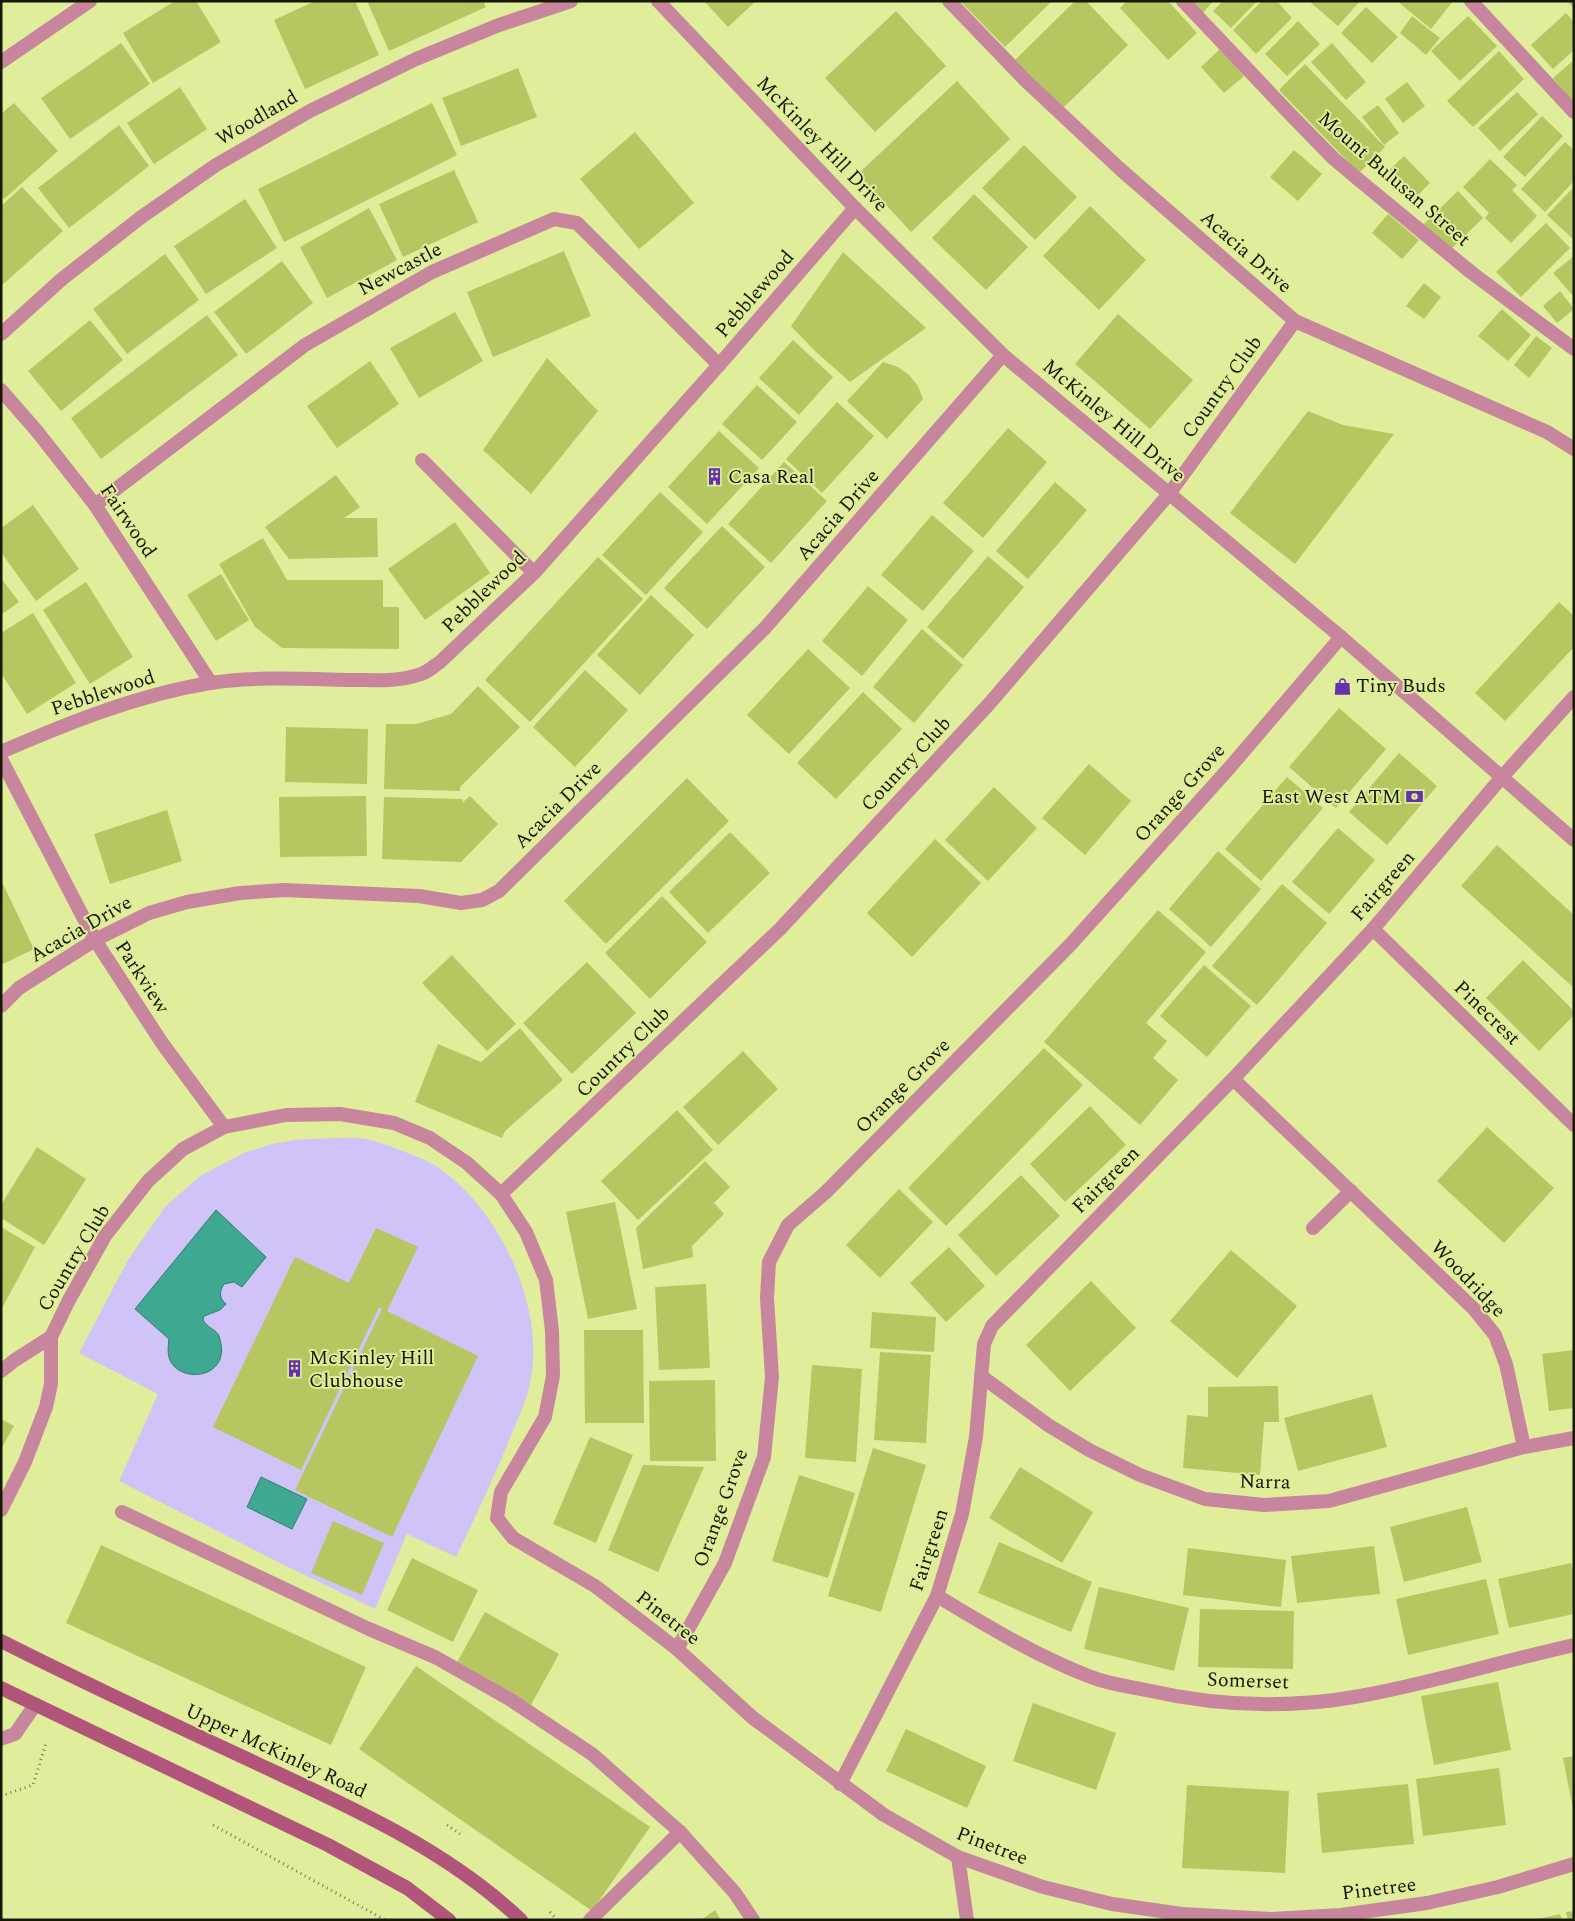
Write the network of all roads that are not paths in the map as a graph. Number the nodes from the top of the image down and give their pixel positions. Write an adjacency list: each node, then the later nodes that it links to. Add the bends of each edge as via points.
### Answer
1 (90, 1): 7 (street)
2 (571, 1): 11 (street, Woodland, via 499,25 416,59 310,111 216,165 140,218)
3 (658, 1): 9 (street, McKinley Hill Drive)
4 (950, 1): 10 (street, Acacia Drive, via 1026,81 1120,169)
5 (1183, 1): 12 (street, Mount Bulusan Street, via 1346,169 1472,273)
6 (1471, 1): 8 (street)
7 (1, 62)
8 (1574, 112)
9 (855, 208): 13 (street, McKinley Hill Drive); 14 (street, Pebblewood)
10 (1295, 321): 16 (street, Acacia Drive, via 1547,432); 18 (street, Country Club)
11 (1, 334)
12 (1574, 348)
13 (1003, 355): 18 (street, McKinley Hill Drive); 29 (street, Acacia Drive, via 765,628 499,891 482,900 461,903 419,896 284,890 240,893 187,902 149,913)
14 (719, 365): 19 (street, Newcastle, via 577,223 554,219 432,272 306,345); 20 (street, Pebblewood)
15 (1, 390): 19 (street, Fairwood)
16 (1574, 449)
17 (422, 460): 20 (street)
18 (1169, 494): 21 (street, McKinley Hill Drive); 35 (street, Country Club, via 989,704 780,929)
19 (95, 505): 22 (street, Fairwood)
20 (534, 573): 22 (street, Pebblewood, via 440,662 423,674 399,680 264,679)
21 (1341, 637): 26 (street, McKinley Hill Drive); 48 (street, Orange Grove, via 1231,766 1071,944 826,1192 788,1225 768,1262 772,1377 764,1457 726,1564)
22 (211, 683): 24 (street, Pebblewood, via 110,708)
23 (1574, 697): 26 (street, Fairgreen)
24 (1, 752)
25 (1, 759): 29 (street, Parkview)
26 (1502, 777): 27 (street, McKinley Hill Drive); 28 (street, Fairgreen)
27 (1574, 840)
28 (1373, 929): 31 (street, Fairgreen); 32 (street, Pinecrest)
29 (95, 940): 30 (street, Acacia Drive, via 19,988); 33 (street, Parkview, via 162,1043)
30 (1, 1006)
31 (1234, 1079): 34 (street, Woodridge); 39 (street, Fairgreen, via 992,1326 984,1344)
32 (1574, 1125)
33 (224, 1127): 35 (street, Country Club, via 286,1115 340,1114 394,1123 430,1138 460,1158); 37 (street, Country Club, via 183,1149 148,1180 105,1236)
34 (1351, 1191): 36 (street); 41 (street, Woodridge, via 1474,1309 1495,1335 1506,1364)
35 (501, 1194): 44 (street, Country Club, via 526,1232 546,1280 553,1376 545,1417 501,1492)
36 (1313, 1228)
37 (51, 1337): 38 (street, Country Club); 42 (street, Country Club, via 52,1384 46,1407 25,1462)
38 (1, 1371)
39 (981, 1376): 41 (street, Narra, via 1048,1425 1089,1450 1140,1475 1205,1499 1264,1505 1329,1501); 45 (street, Fairgreen, via 976,1437 962,1514)
40 (1574, 1438): 41 (street, Narra)
41 (1524, 1447)
42 (1, 1510)
43 (122, 1512): 53 (street, via 435,1657 512,1700 592,1754)
44 (497, 1518): 48 (street, Pinetree, via 513,1538 594,1586)
45 (937, 1596): 47 (street, Somerset, via 1016,1643 1092,1678 1221,1703 1290,1704 1359,1696); 52 (street, Fairgreen)
46 (1, 1641): 58 (main road, Upper McKinley Road, via 346,1805 429,1849)
47 (1574, 1645)
48 (677, 1649): 52 (street, Pinetree, via 753,1718)
49 (1, 1688): 50 (main road)
50 (35, 1705): 51 (street, via 15,1734); 57 (main road, via 328,1846 407,1888)
51 (1, 1739)
52 (840, 1784): 54 (street, Pinetree, via 884,1815)
53 (680, 1832): 59 (street); 60 (street, via 735,1893)
54 (958, 1857): 56 (street, Pinetree, via 1052,1889); 61 (street)
55 (1574, 1864): 56 (street, Pinetree, via 1498,1887 1428,1903 1341,1915 1271,1919)
56 (1183, 1917)
57 (448, 1920)
58 (521, 1920)
59 (590, 1920)
60 (754, 1920)
61 (968, 1920)

